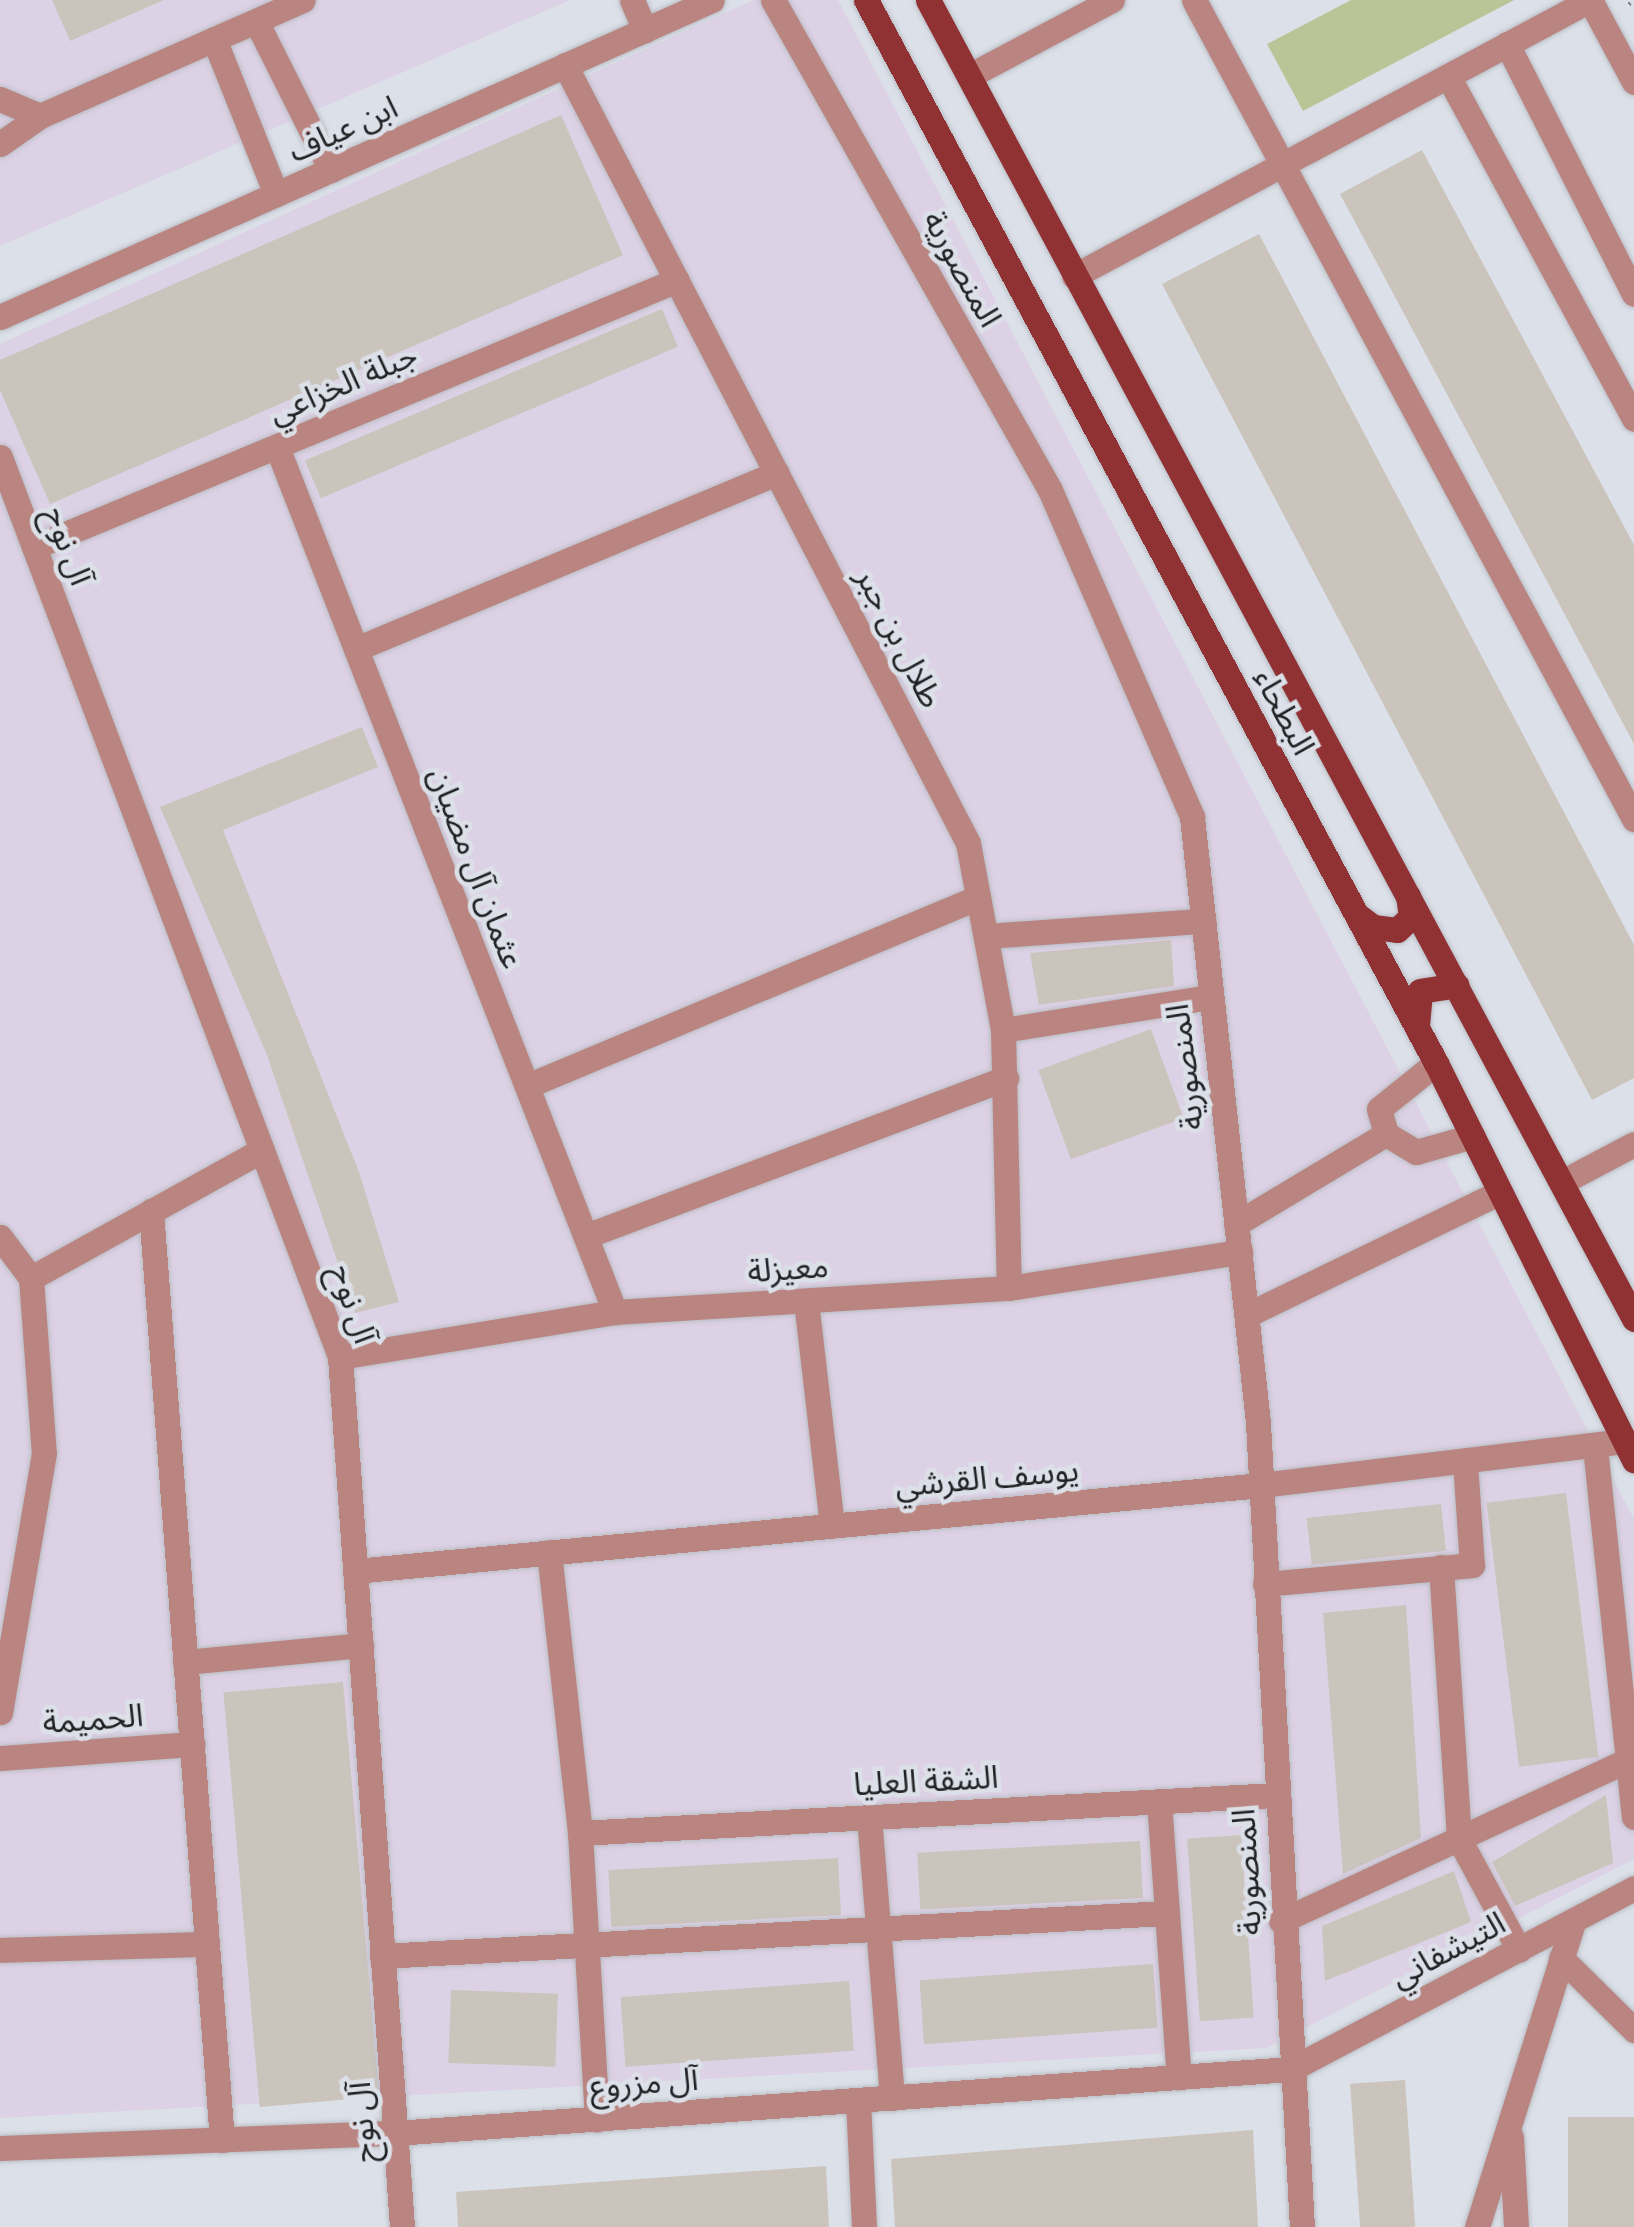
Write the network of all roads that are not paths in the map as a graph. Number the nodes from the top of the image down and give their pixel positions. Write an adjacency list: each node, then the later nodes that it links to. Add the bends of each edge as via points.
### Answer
1 (303, 0): 10 (street)
2 (632, 0): 11 (street)
3 (712, 0): 11 (street, ابن عياف)
4 (773, 0): 38 (street, المنصورية, via 1050,490 1192,817)
5 (866, 0): 37 (main road, البطحاء)
6 (928, 0): 15 (main road, البطحاء)
7 (1112, 0): 15 (street)
8 (1194, 0): 21 (street)
9 (1590, 0): 13 (street); 17 (street)
10 (256, 20): 12 (street); 22 (street)
11 (645, 30): 14 (street, ابن عياف)
12 (214, 39): 19 (street); 23 (street)
13 (1507, 44): 16 (street); 26 (street)
14 (565, 66): 22 (street, ابن عياف); 25 (street, طلال بن جبر)
15 (969, 76): 24 (main road, البطحاء)
16 (1448, 76): 21 (street); 28 (street)
17 (1634, 82)
18 (0, 99): 19 (street)
19 (40, 116): 20 (street)
20 (0, 144)
21 (1280, 166): 24 (street); 34 (street)
22 (331, 170): 23 (street, ابن عياف)
23 (276, 194): 27 (street, ابن عياف)
24 (1074, 276): 35 (main road, البطحاء)
25 (677, 280): 29 (street, جبلة الخزاعي); 31 (street, طلال بن جبر)
26 (1634, 294)
27 (0, 317)
28 (1634, 420)
29 (276, 447): 32 (street, جبلة الخزاعي); 33 (street, عثمان آل مضيان)
30 (0, 457): 32 (street, آل نوح)
31 (777, 473): 33 (street); 36 (street, طلال بن جبر, via 968,842)
32 (34, 547): 50 (street, آل نوح)
33 (356, 650): 46 (street, عثمان آل مضيان)
34 (1634, 819)
35 (1408, 893): 37 (main road, via 1411,917 1397,930 1373,927); 40 (main road, البطحاء)
36 (978, 897): 39 (street, طلال بن جبر); 46 (street)
37 (1352, 907): 42 (main road, البطحاء)
38 (1203, 921): 39 (street); 41 (street, المنصورية)
39 (986, 936): 43 (street, طلال بن جبر)
40 (1457, 985): 42 (main road, via 1420,991); 51 (main road, البطحاء)
41 (1210, 997): 43 (street); 54 (street, المنصورية)
42 (1417, 1027): 44 (main road, البطحاء)
43 (1003, 1030): 45 (street, طلال بن جبر)
44 (1436, 1063): 47 (street, via 1379,1110); 48 (main road, البطحاء)
45 (1006, 1078): 55 (street); 59 (street, طلال بن جبر)
46 (527, 1086): 55 (street, عثمان آل مضيان)
47 (1386, 1134): 48 (street, via 1416,1152); 54 (street)
48 (1472, 1136): 52 (main road, البطحاء)
49 (1634, 1144): 51 (street)
50 (262, 1150): 53 (street); 64 (street, آل نوح)
51 (1562, 1182): 63 (main road, البطحاء)
52 (1500, 1192): 62 (street); 66 (main road, البطحاء)
53 (151, 1211): 58 (street); 75 (street)
54 (1236, 1224): 57 (street, المنصورية)
55 (586, 1236): 61 (street, عثمان آل مضيان)
56 (0, 1237): 58 (street)
57 (1240, 1252): 59 (street, معيزلة); 62 (street, المنصورية)
58 (31, 1278): 76 (street, via 44,1453)
59 (1009, 1288): 60 (street, معيزلة)
60 (806, 1300): 61 (street, معيزلة); 69 (street)
61 (615, 1312): 64 (street, معيزلة)
62 (1246, 1315): 68 (street, المنصورية)
63 (1634, 1319)
64 (340, 1358): 72 (street, آل نوح)
65 (1595, 1447): 66 (street, يوسف القرشي); 67 (street, يوسف القرشي); 79 (street)
66 (1629, 1451)
67 (1465, 1462): 68 (street, يوسف القرشي); 71 (street, via 1472,1564)
68 (1261, 1485): 69 (street, يوسف القرشي); 73 (street, المنصورية)
69 (832, 1526): 70 (street, يوسف القرشي)
70 (549, 1552): 72 (street, يوسف القرشي); 84 (street)
71 (1441, 1567): 73 (street); 85 (street)
72 (356, 1570): 74 (street, آل نوح)
73 (1266, 1584): 80 (street, المنصورية)
74 (361, 1646): 75 (street); 95 (street, آل نوح)
75 (185, 1662): 77 (street)
76 (0, 1712)
77 (192, 1744): 78 (street, الحميمة); 92 (street)
78 (0, 1758)
79 (1628, 1760): 83 (street); 85 (street)
80 (1275, 1794): 81 (street, الشقة العليا); 88 (street, المنصورية)
81 (1159, 1801): 82 (street, الشقة العليا); 87 (street)
82 (869, 1817): 84 (street, الشقة العليا); 90 (street)
83 (1634, 1817)
84 (580, 1833): 91 (street)
85 (1459, 1838): 88 (street); 94 (street)
86 (1634, 1888): 89 (street, التيشفاني)
87 (1166, 1913): 90 (street); 99 (street)
88 (1281, 1921): 98 (street, المنصورية)
89 (1573, 1922): 94 (street, التيشفاني); 96 (street)
90 (877, 1928): 91 (street); 100 (street)
91 (586, 1943): 95 (street); 102 (street)
92 (207, 1944): 93 (street); 105 (street)
93 (0, 1950)
94 (1519, 1950): 98 (street, التيشفاني)
95 (382, 1956): 104 (street, آل نوح)
96 (1562, 1958): 97 (street); 103 (street)
97 (1634, 2030)
98 (1291, 2069): 99 (street, آل مزروع); 109 (street, المنصورية)
99 (1179, 2077): 100 (street, آل مزروع)
100 (892, 2098): 101 (street, آل مزروع)
101 (858, 2100): 102 (street, آل مزروع); 108 (street)
102 (596, 2119): 104 (street, آل مزروع)
103 (1510, 2123): 110 (street); 111 (street)
104 (395, 2134): 105 (street, آل مزروع); 107 (street, آل نوح)
105 (222, 2140): 106 (street, آل مزروع)
106 (0, 2148)
107 (402, 2227)
108 (864, 2227)
109 (1302, 2227)
110 (1476, 2227)
111 (1516, 2227)

